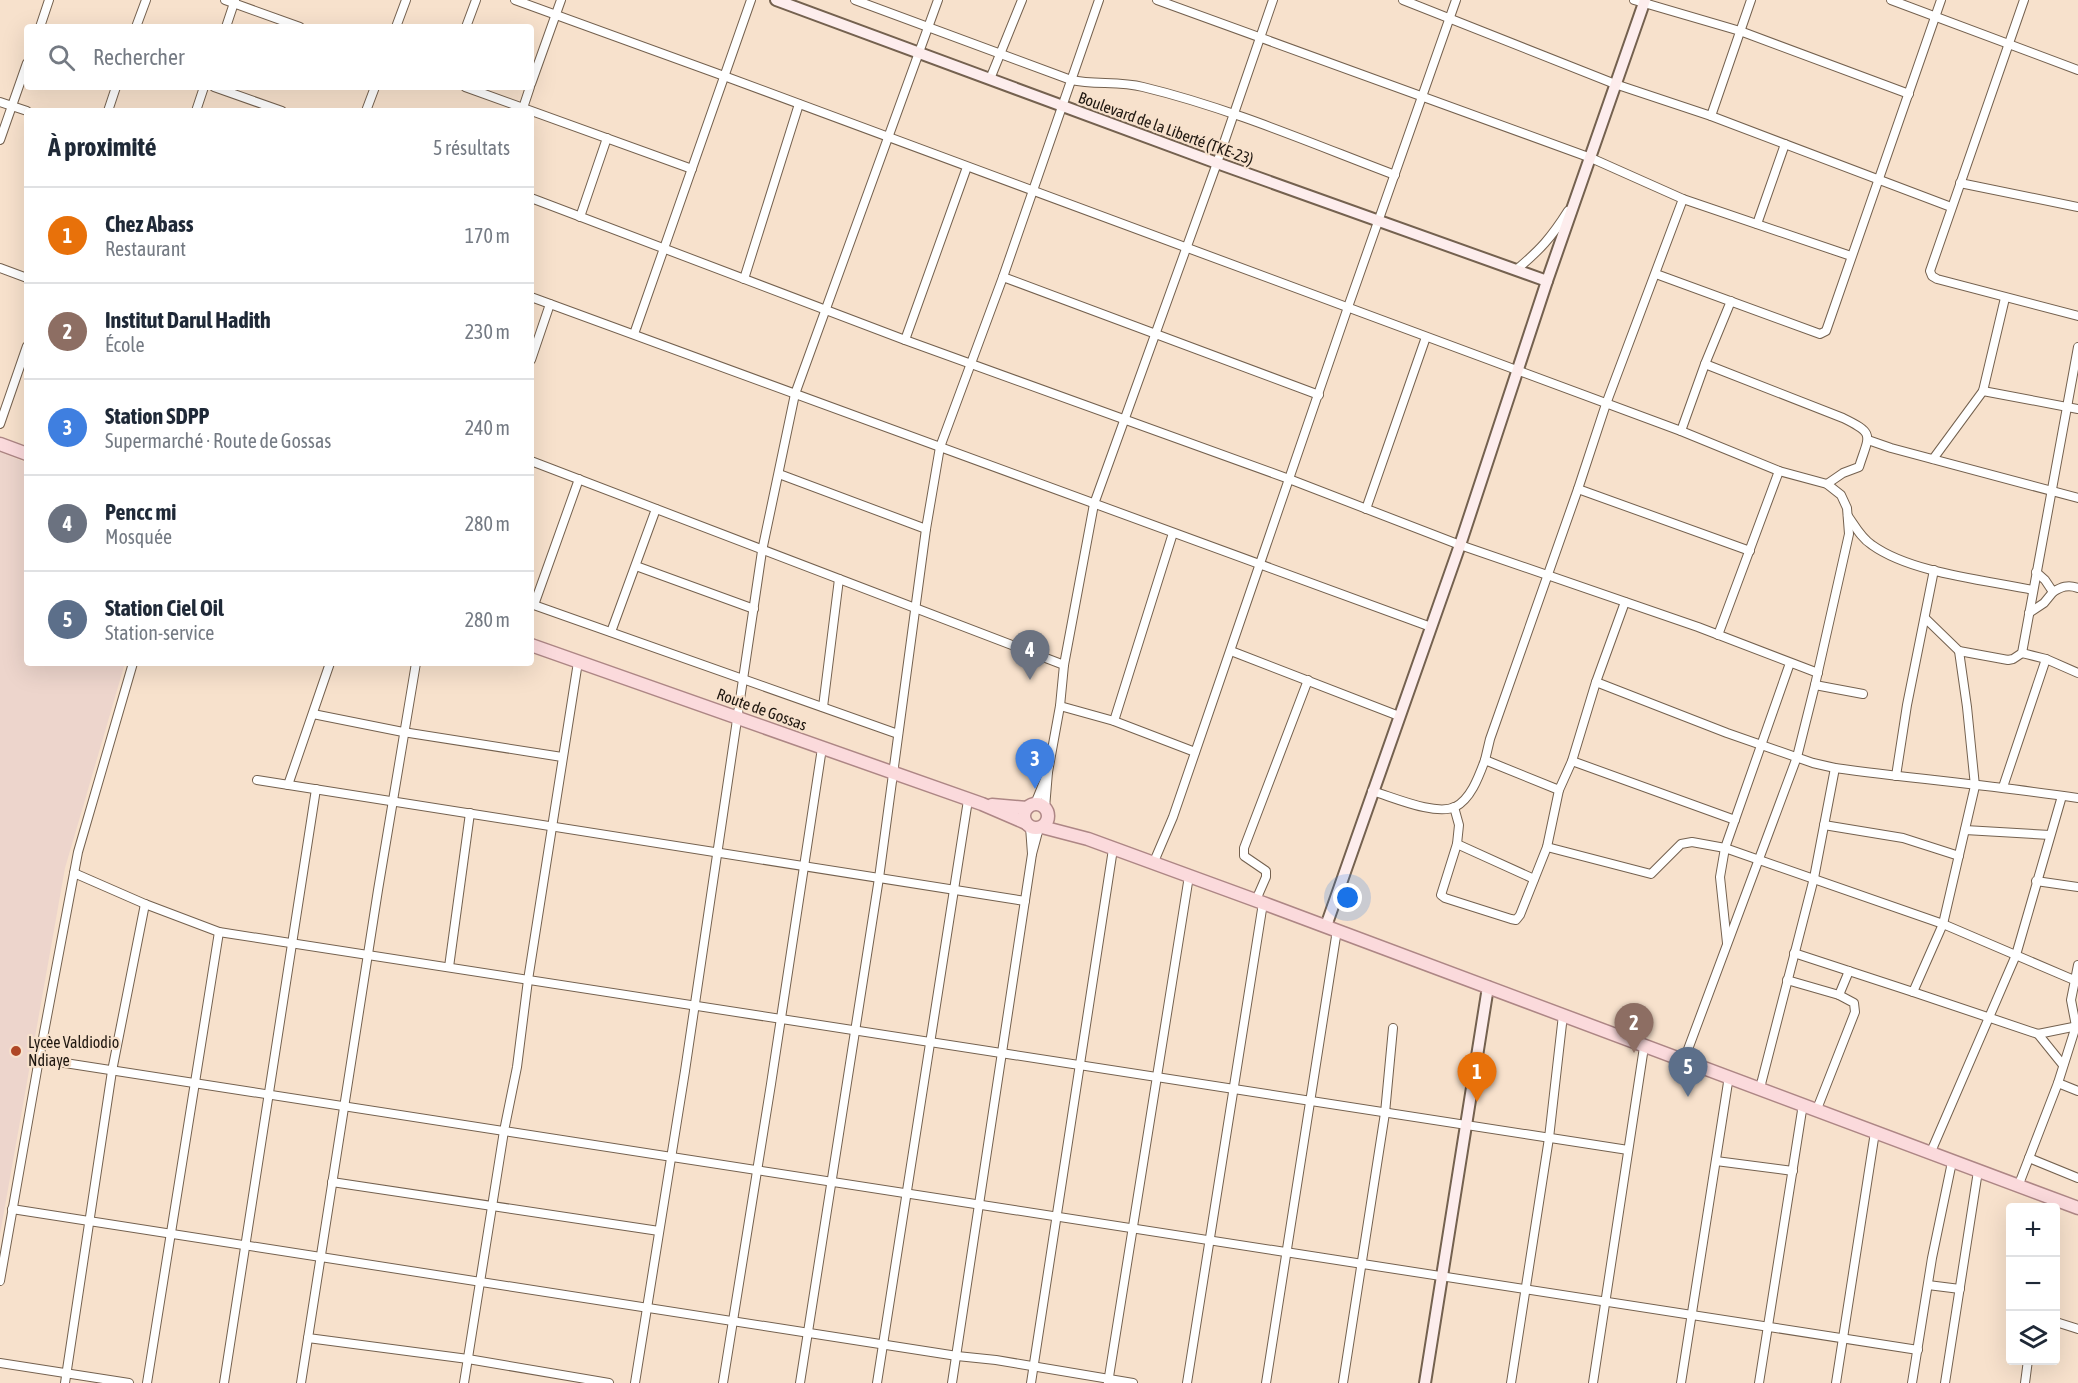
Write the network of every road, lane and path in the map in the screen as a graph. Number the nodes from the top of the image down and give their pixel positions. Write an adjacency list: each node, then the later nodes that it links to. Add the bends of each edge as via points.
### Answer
1 (49, 0): 27 (street)
2 (146, 0): 28 (street)
3 (225, 0): 23 (street)
4 (406, 0): 31 (street)
5 (476, 0): 32 (street)
6 (515, 0): 24 (street)
7 (561, 0): 24 (street)
8 (751, 0): 41 (street)
9 (776, 0): 37 (street, Boulevard de la Liberté (TKE-23))
10 (855, 0): 33 (street)
11 (938, 0): 33 (street)
12 (1022, 0): 38 (street)
13 (1100, 0): 44 (street)
14 (1157, 0): 35 (street)
15 (1273, 0): 35 (street)
16 (1403, 0): 26 (street)
17 (1456, 0): 26 (street)
18 (1751, 0): 34 (street)
19 (1891, 0): 25 (street)
20 (1941, 0): 25 (street)
21 (2024, 0): 36 (street)
22 (1641, 1): 34 (street); 45 (street)
23 (234, 2): 29 (street); 30 (street)
24 (556, 14): 41 (street); 42 (street)
25 (1935, 17): 36 (street); 52 (street)
26 (1450, 18): 45 (street); 53 (street)
27 (41, 24)
28 (137, 24)
29 (226, 24)
30 (292, 24)
31 (397, 24)
32 (467, 24)
33 (927, 26): 37 (street); 38 (street)
34 (1740, 31): 52 (street); 67 (street)
35 (1260, 37): 53 (street); 66 (street)
36 (2008, 45): 39 (street); 78 (street)
37 (918, 53): 43 (street, Boulevard de la Liberté (TKE-23)); 68 (street)
38 (1002, 54): 43 (street); 44 (street)
39 (2078, 70)
40 (24, 72): 56 (street)
41 (724, 76): 55 (street); 75 (street)
42 (534, 77)
43 (990, 79): 57 (street, Boulevard de la Liberté (TKE-23))
44 (1071, 80): 57 (street); 66 (street, via 1088,84 1128,83)
45 (1615, 84): 67 (street); 72 (street)
46 (115, 90): 58 (street)
47 (203, 90): 59 (street)
48 (222, 90): 60 (street)
49 (374, 90): 61 (street)
50 (472, 90): 62 (street)
51 (530, 90): 63 (street)
52 (1909, 94): 77 (street)
53 (1423, 96): 72 (street); 76 (street)
54 (0, 102): 56 (street)
55 (799, 104): 68 (street); 96 (street)
56 (12, 106): 64 (street); 70 (street)
57 (1063, 106): 73 (street, Boulevard de la Liberté (TKE-23)); 79 (street)
58 (109, 108)
59 (197, 108)
60 (274, 108)
61 (367, 108)
62 (517, 108)
63 (523, 108)
64 (24, 110)
65 (534, 114): 69 (street)
66 (1233, 114): 73 (street); 76 (street)
67 (1711, 116): 71 (street)
68 (887, 137): 74 (street); 103 (street)
69 (607, 138): 75 (street); 85 (street)
70 (0, 140)
71 (1785, 144): 77 (street); 87 (street)
72 (1591, 158): 81 (street); 82 (street)
73 (1217, 163): 86 (street, Boulevard de la Liberté (TKE-23)); 89 (street)
74 (967, 167): 79 (street); 108 (street)
75 (692, 169): 88 (street)
76 (1395, 175): 86 (street)
77 (1879, 180): 83 (street); 90 (street)
78 (1960, 183): 83 (street); 84 (street)
79 (1032, 191): 89 (street); 95 (street)
80 (534, 199): 85 (street)
81 (1683, 200): 87 (street); 93 (street)
82 (1574, 202): 92 (street, via 1547,243); 97 (street)
83 (1951, 207): 99 (street, via 1930,271 1932,276)
84 (2078, 207)
85 (580, 217): 88 (street)
86 (1379, 222): 92 (street, Boulevard de la Liberté (TKE-23)); 102 (street)
87 (1757, 224): 90 (street)
88 (664, 248): 96 (street); 106 (street)
89 (1186, 248): 102 (street); 105 (street)
90 (1851, 256): 100 (street, via 1823,333)
91 (0, 268): 94 (street)
92 (1516, 270): 97 (street, Boulevard de la Liberté (TKE-23))
93 (1656, 274): 100 (street); 118 (street)
94 (24, 277)
95 (1003, 277): 105 (street); 112 (street)
96 (744, 279): 103 (street)
97 (1547, 281): 114 (street)
98 (534, 298): 101 (street)
99 (2005, 298): 104 (street); 115 (street)
100 (1731, 301): 113 (street)
101 (550, 304): 106 (street); 110 (street)
102 (1348, 307): 107 (street); 117 (street)
103 (825, 309): 108 (street); 116 (street)
104 (2078, 316)
105 (1155, 333): 117 (street); 121 (street)
106 (634, 334): 116 (street)
107 (1426, 337): 114 (street); 140 (street)
108 (904, 340): 112 (street)
109 (2078, 347): 119 (street)
110 (534, 351)
111 (24, 355): 122 (street)
112 (970, 364): 121 (street); 126 (street)
113 (1705, 364): 123 (street); 124 (street, via 1843,418 1864,428)
114 (1517, 371): 118 (street); 144 (street)
115 (1983, 391): 119 (street); 128 (street)
116 (795, 394): 126 (street); 131 (street)
117 (1319, 395): 133 (street)
118 (1606, 404): 123 (street); 135 (street)
119 (2067, 406): 120 (street); 136 (street)
120 (2078, 409)
121 (1124, 420): 133 (street); 138 (street)
122 (0, 424)
123 (1681, 431): 130 (street)
124 (1868, 440): 128 (street); 134 (street, via 1859,467)
125 (0, 444): 127 (main road)
126 (940, 447): 138 (street); 142 (street)
127 (24, 453)
128 (1933, 459): 136 (street)
129 (534, 462): 132 (street)
130 (1779, 471): 134 (street); 146 (street)
131 (778, 474): 142 (street); 145 (street)
132 (579, 479): 139 (street); 156 (street)
133 (1289, 479): 140 (street); 147 (street)
134 (1827, 484): 141 (street, via 1841,495)
135 (1578, 489): 146 (street); 151 (street)
136 (2053, 491): 137 (street); 150 (street)
137 (2078, 498)
138 (1094, 504): 143 (street); 176 (street)
139 (656, 509): 145 (street); 148 (street)
140 (1366, 509): 144 (street)
141 (1848, 516): 149 (street, via 1873,546); 178 (street, via 1849,534)
142 (926, 529): 159 (street)
143 (1173, 533): 147 (street); 189 (street)
144 (1460, 545): 151 (street); 163 (street)
145 (762, 551): 152 (street); 160 (street)
146 (1750, 551): 165 (street)
147 (1261, 565): 163 (street); 167 (street)
148 (636, 566): 160 (street); 164 (street)
149 (1934, 570): 154 (street); 162 (street)
150 (2036, 572): 154 (street); 155 (street)
151 (1547, 575): 157 (street); 197 (street)
152 (839, 579): 159 (street); 185 (street)
153 (2078, 588): 155 (street, via 2063,586)
154 (2033, 590): 161 (street)
155 (2053, 592): 161 (street)
156 (534, 599)
157 (1625, 602): 165 (street); 181 (street)
158 (534, 605): 164 (street)
159 (916, 608): 176 (street); 191 (street)
160 (754, 609): 179 (street)
161 (2029, 613): 169 (street)
162 (1925, 618): 168 (street); 201 (street)
163 (1431, 627): 187 (street)
164 (611, 632): 179 (street)
165 (1718, 635): 172 (street)
166 (534, 646): 171 (main road, Route de Gossas)
167 (1231, 651): 180 (street); 194 (street)
168 (1959, 651): 169 (street, via 2008,660); 204 (street)
169 (2022, 653): 170 (street)
170 (2046, 659): 177 (street); 205 (street)
171 (578, 662): 188 (main road, Route de Gossas); 195 (street)
172 (1790, 663): 178 (street); 192 (street)
173 (132, 666): 233 (street)
174 (329, 666): 186 (street)
175 (415, 666): 190 (street)
176 (1065, 666): 184 (street)
177 (2078, 673)
178 (1818, 674): 182 (street)
179 (743, 679): 185 (street); 188 (street)
180 (1308, 680): 187 (street); 242 (street, via 1244,848 1244,856 1266,871)
181 (1596, 682): 192 (street); 198 (street)
182 (1815, 686): 183 (street); 196 (street)
183 (1863, 694)
184 (1060, 706): 189 (street); 215 (street)
185 (823, 707): 191 (street)
186 (313, 714): 190 (street); 203 (street)
187 (1399, 716): 208 (street)
188 (736, 717): 193 (main road, Route de Gossas); 228 (street)
189 (1114, 721): 194 (street)
190 (403, 732): 195 (street); 212 (street)
191 (898, 734): 200 (street)
192 (1761, 745): 196 (street); 217 (street)
193 (822, 748): 200 (main road, Route de Gossas); 232 (street)
194 (1196, 752): 231 (street)
195 (562, 757): 219 (street)
196 (1797, 757): 199 (street); 230 (street)
197 (1485, 760): 207 (street); 214 (street, via 1466,798)
198 (1572, 762): 207 (street); 217 (street)
199 (1835, 768): 201 (street); 218 (street)
200 (893, 774): 211 (main road, Route de Gossas); 235 (street)
201 (1896, 776): 204 (street)
202 (257, 780): 203 (street)
203 (288, 785): 206 (street)
204 (1975, 786): 205 (street); 221 (street)
205 (2003, 787): 209 (street)
206 (316, 789): 212 (street); 247 (street)
207 (1559, 790): 225 (street)
208 (1372, 791): 214 (street, via 1438,809); 245 (street)
209 (2062, 796): 210 (street); 222 (street)
210 (2078, 798)
211 (968, 800): 213 (main road, Route de Gossas); 240 (street)
212 (392, 802): 216 (street); 251 (street)
213 (982, 804): 215 (main road); 220 (main road)
214 (1454, 807): 224 (street, via 1460,825)
215 (1039, 809): 220 (main road, via 1046,824); 220 (main road, via 1024,815); 223 (main road)
216 (470, 813): 219 (street); 253 (street)
217 (1735, 820): 226 (street)
218 (1824, 825): 229 (street, via 1903,838); 236 (street)
219 (552, 826): 228 (street); 255 (street)
220 (1034, 826): 223 (main road); 241 (street)
221 (1965, 830): 222 (street); 229 (street)
222 (2050, 835): 238 (street)
223 (1088, 839): 227 (main road)
224 (1457, 844): 237 (street); 237 (street, via 1442,889 1445,898 1516,920)
225 (1546, 847): 226 (street, via 1651,874 1681,844); 237 (street)
226 (1725, 848): 230 (street); 248 (street, via 1720,876)
227 (1113, 849): 231 (main road); 274 (street)
228 (718, 852): 232 (street); 261 (street)
229 (1959, 856): 244 (street)
230 (1760, 859): 236 (street); 248 (street)
231 (1153, 864): 234 (main road)
232 (804, 866): 235 (street); 264 (street)
233 (74, 873): 243 (street); 272 (street)
234 (1189, 876): 242 (main road); 278 (street)
235 (879, 878): 240 (street); 267 (street)
236 (1814, 878): 244 (street); 249 (street)
237 (1534, 879)
238 (2037, 881): 239 (street); 250 (street)
239 (2078, 886)
240 (954, 890): 241 (street); 269 (street)
241 (1025, 901): 271 (street)
242 (1260, 901): 245 (main road); 282 (street)
243 (145, 903): 246 (street); 276 (street)
244 (1944, 924): 250 (street); 259 (street)
245 (1332, 928): 258 (main road); 285 (street)
246 (219, 932): 247 (street); 279 (street)
247 (292, 943): 251 (street); 284 (street)
248 (1727, 945): 273 (street)
249 (1794, 953): 254 (street); 256 (street)
250 (2016, 955): 257 (street); 263 (street)
251 (368, 956): 253 (street); 287 (street)
252 (2078, 965): 257 (street)
253 (449, 968): 255 (street)
254 (1849, 971): 259 (street); 260 (street)
255 (528, 980): 261 (street); 291 (street)
256 (1787, 980): 260 (street); 281 (street)
257 (2074, 980): 265 (street, via 2071,1000)
258 (1488, 987): 262 (main road); 290 (street)
259 (1913, 992): 263 (street)
260 (1839, 995): 288 (street, via 1854,1003 1856,1012)
261 (694, 1005): 264 (street); 296 (street)
262 (1563, 1015): 270 (main road); 293 (street)
263 (1989, 1017): 268 (street); 295 (street)
264 (780, 1019): 267 (street); 300 (street)
265 (2077, 1026): 268 (street); 275 (street)
266 (1393, 1028): 289 (street)
267 (855, 1030): 269 (street); 305 (street)
268 (2038, 1034): 275 (street)
269 (930, 1042): 271 (street); 307 (street)
270 (1644, 1047): 273 (main road); 294 (street)
271 (1002, 1053): 274 (street); 309 (street)
272 (39, 1059): 276 (street); 313 (street)
273 (1684, 1060): 277 (main road)
274 (1080, 1065): 278 (street); 314 (street)
275 (2063, 1065): 280 (street)
276 (112, 1071): 279 (street); 315 (street)
277 (1729, 1076): 281 (main road); 298 (street)
278 (1157, 1077): 282 (street); 316 (street)
279 (195, 1083): 284 (street); 318 (street)
280 (2058, 1083): 283 (street); 297 (street)
281 (1760, 1088): 286 (main road)
282 (1233, 1089): 285 (street); 319 (street)
283 (2078, 1091)
284 (269, 1095): 287 (street); 320 (street)
285 (1311, 1101): 289 (street); 321 (street)
286 (1803, 1104): 288 (main road); 301 (street)
287 (344, 1106): 291 (street); 304 (street)
288 (1817, 1109): 292 (main road)
289 (1385, 1113): 290 (street); 323 (street)
290 (1466, 1125): 293 (street); 325 (street)
291 (504, 1131): 296 (street); 311 (street)
292 (1875, 1132): 295 (main road); 340 (street)
293 (1549, 1138): 294 (street); 329 (street)
294 (1628, 1150): 331 (street)
295 (1930, 1154): 299 (main road)
296 (670, 1157): 300 (street); 317 (street)
297 (2029, 1158): 303 (street); 306 (street)
298 (1716, 1161): 301 (street); 333 (street)
299 (1952, 1162): 302 (main road); 328 (street)
300 (756, 1170): 305 (street); 334 (street)
301 (1793, 1171): 336 (street)
302 (1978, 1171): 306 (main road); 330 (street)
303 (2078, 1178)
304 (332, 1182): 311 (street); 322 (street)
305 (831, 1182): 307 (street); 338 (street)
306 (2019, 1185): 308 (main road)
307 (906, 1193): 309 (street); 341 (street)
308 (2052, 1203)
309 (979, 1205): 314 (street); 343 (street)
310 (2060, 1205): 312 (main road)
311 (492, 1206): 317 (street); 327 (street)
312 (2078, 1208)
313 (12, 1209): 315 (street); 324 (street)
314 (1057, 1217): 316 (street); 347 (street)
315 (89, 1221): 318 (street); 348 (street)
316 (1133, 1228): 319 (street); 349 (street)
317 (659, 1231): 332 (street)
318 (171, 1233): 320 (street); 352 (street)
319 (1209, 1240): 321 (street); 364 (street)
320 (246, 1245): 322 (street); 353 (street)
321 (1287, 1252): 323 (street); 365 (street)
322 (321, 1256): 327 (street); 339 (street)
323 (1362, 1264): 325 (street); 366 (street)
324 (1, 1265): 326 (street)
325 (1442, 1276): 329 (street); 367 (street)
326 (0, 1281)
327 (480, 1281): 332 (street); 344 (street)
328 (1928, 1285): 330 (street); 342 (street)
329 (1526, 1289): 331 (street); 368 (street)
330 (1960, 1289): 374 (street)
331 (1605, 1302): 333 (street); 369 (street)
332 (647, 1307): 334 (street); 357 (street)
333 (1691, 1315): 336 (street); 370 (street)
334 (732, 1321): 338 (street); 358 (street)
335 (2060, 1324): 337 (street)
336 (1768, 1327): 340 (street); 371 (street)
337 (2078, 1329)
338 (808, 1332): 341 (street); 359 (street)
339 (308, 1338): 344 (street); 354 (street)
340 (1843, 1338): 342 (street); 372 (street)
341 (883, 1344): 343 (street); 360 (street)
342 (1918, 1350): 373 (street)
343 (957, 1356): 347 (street); 361 (street)
344 (468, 1359): 355 (street); 356 (street)
345 (0, 1363): 348 (street)
346 (2027, 1365): 375 (street)
347 (1034, 1368): 349 (street); 362 (street)
348 (66, 1373): 350 (street); 351 (street)
349 (1109, 1381): 363 (street)
350 (65, 1383)
351 (129, 1383)
352 (147, 1383)
353 (224, 1383)
354 (301, 1383)
355 (464, 1383)
356 (609, 1383)
357 (635, 1383)
358 (723, 1383)
359 (800, 1383)
360 (877, 1383)
361 (952, 1383)
362 (1031, 1383)
363 (1134, 1383)
364 (1187, 1383)
365 (1266, 1383)
366 (1343, 1383)
367 (1425, 1383)
368 (1511, 1383)
369 (1593, 1383)
370 (1681, 1383)
371 (1759, 1383)
372 (1836, 1383)
373 (1912, 1383)
374 (1945, 1383)
375 (2025, 1383)

